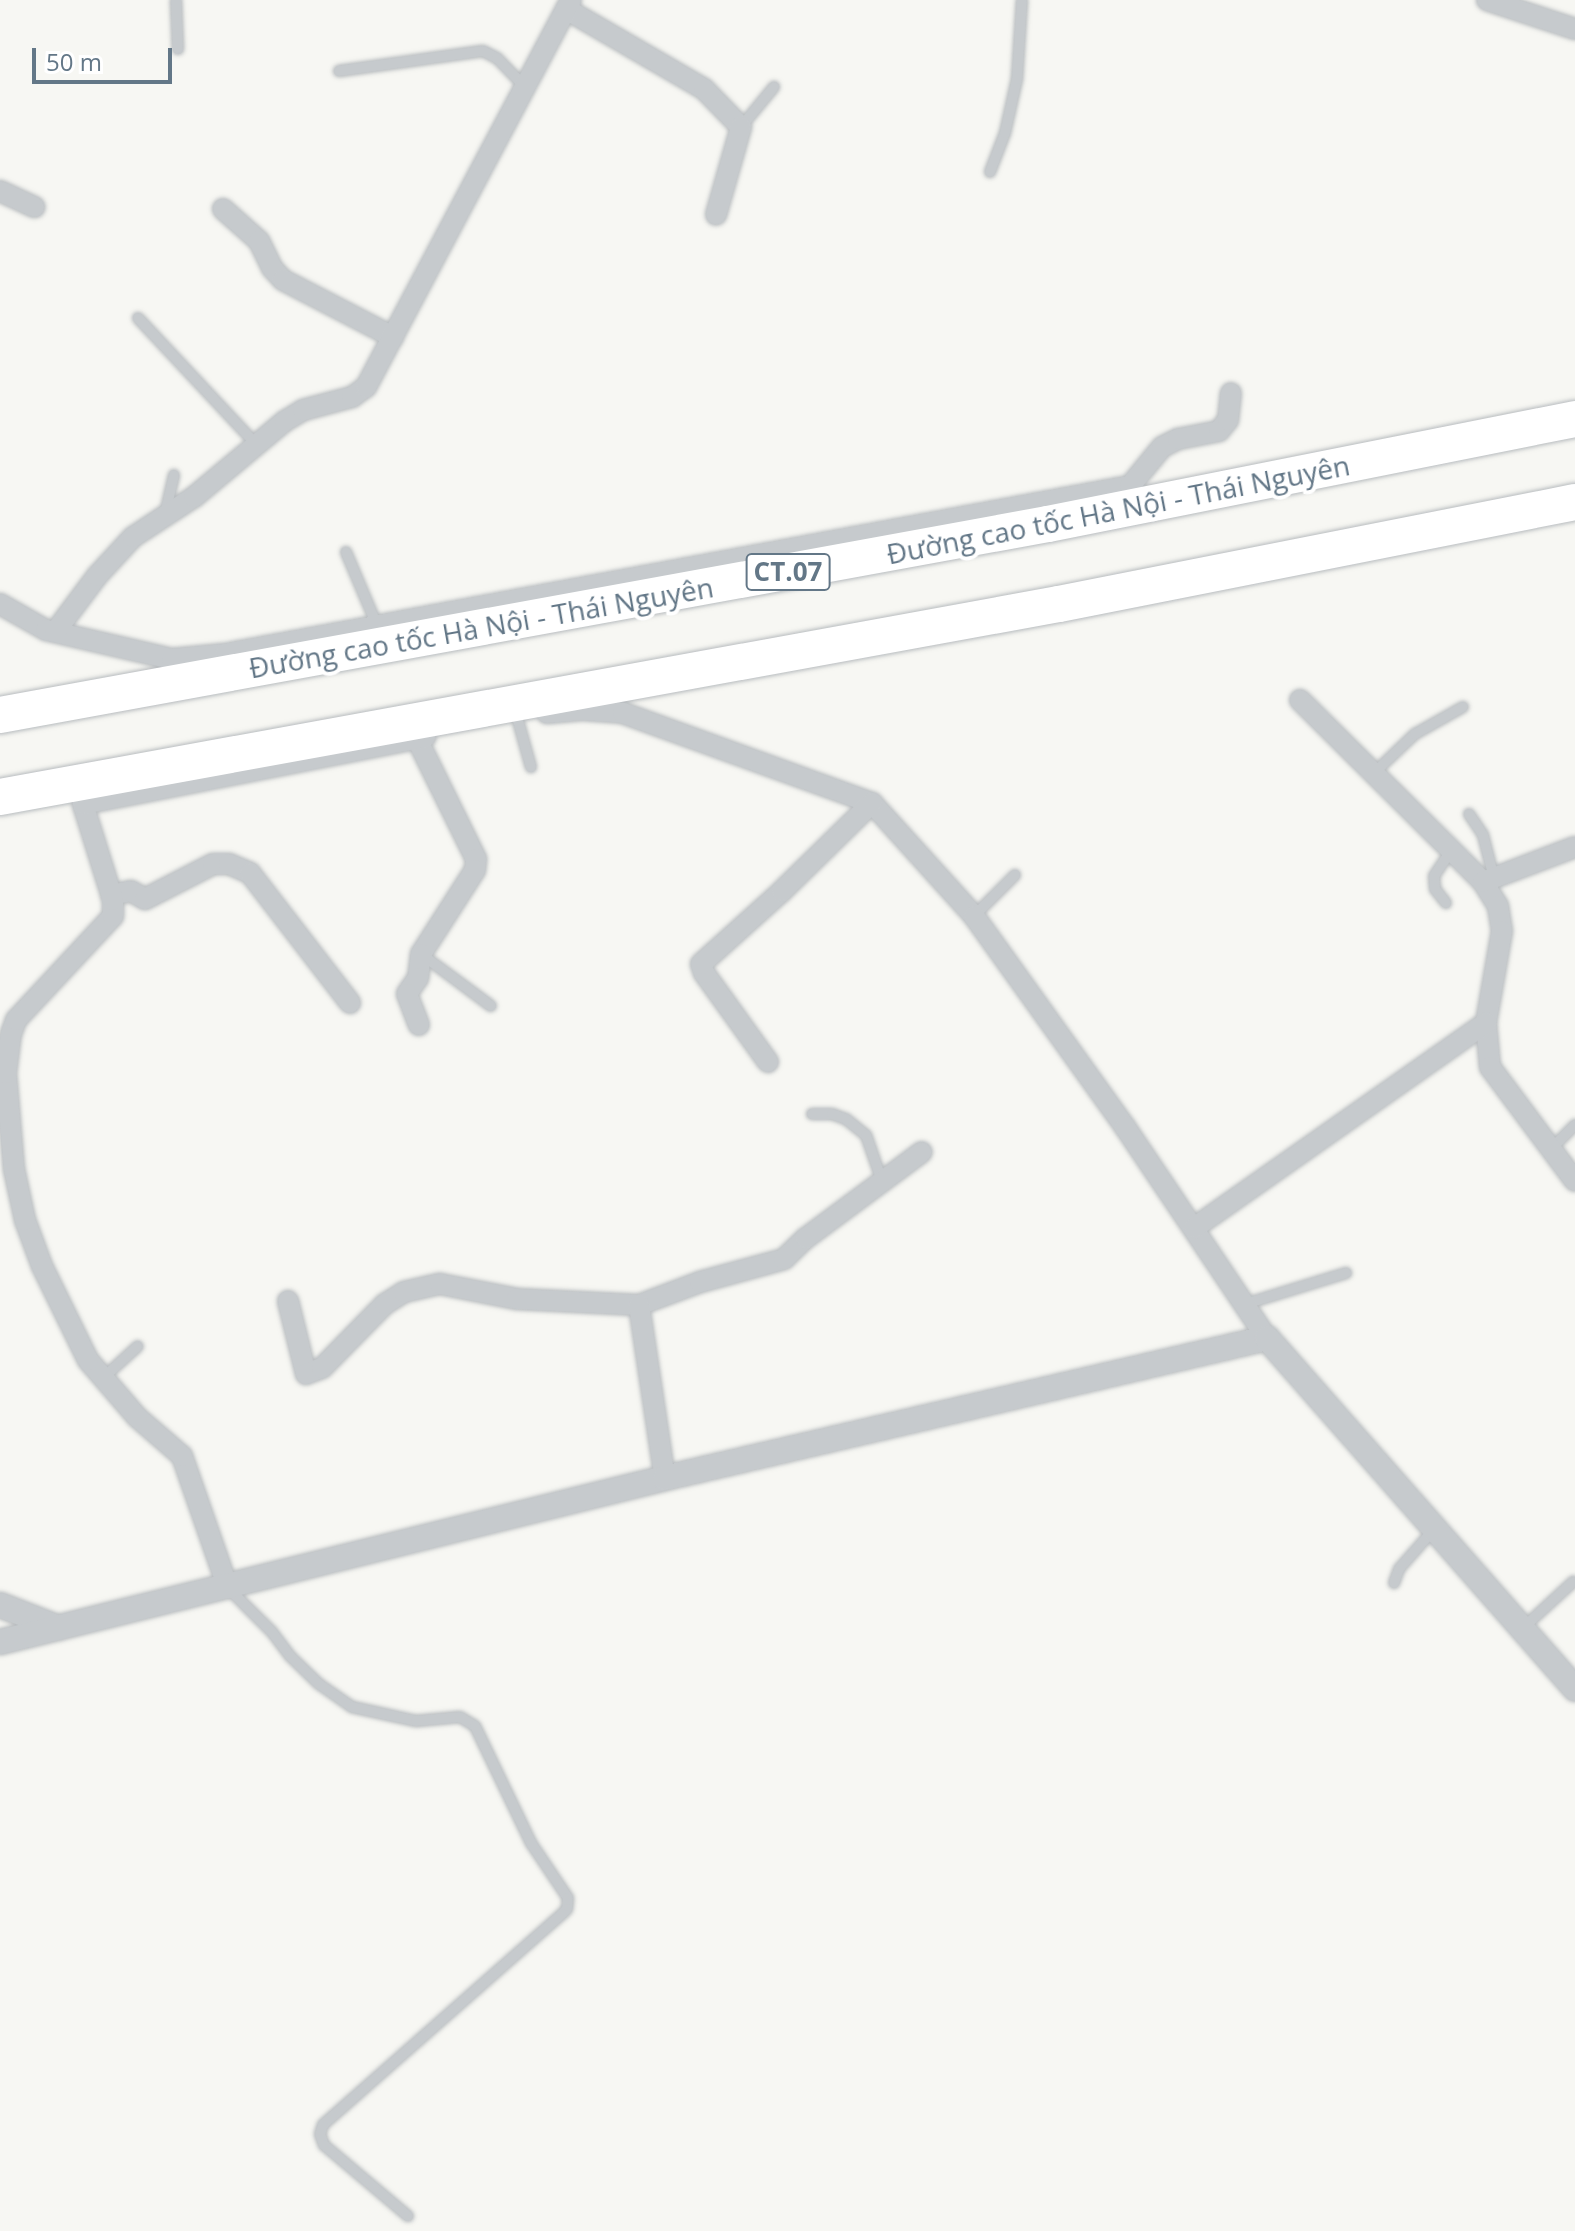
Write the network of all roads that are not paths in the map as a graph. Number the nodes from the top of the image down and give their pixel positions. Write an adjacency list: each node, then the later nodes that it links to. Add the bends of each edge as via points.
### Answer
1 (176, 0): 6 (lane)
2 (1022, 0): 11 (lane, via 1017,79)
3 (1487, 0): 5 (street)
4 (568, 4): 8 (street); 10 (street, via 704,89)
5 (1575, 29)
6 (178, 49)
7 (339, 71): 8 (lane, via 483,51)
8 (525, 87): 17 (street)
9 (774, 87): 10 (lane)
10 (741, 127): 15 (street)
11 (990, 172)
12 (0, 191): 13 (street)
13 (35, 207)
14 (223, 209): 17 (street, via 259,241 283,280)
15 (716, 215)
16 (138, 318): 20 (lane)
17 (393, 337): 20 (street, via 366,387 352,397 303,410)
18 (1231, 393): 26 (street, via 1228,420 1219,431 1162,447 1130,486)
19 (1575, 419): 30 (highway, Đường cao tốc Hà Nội - Thái Nguyên / CT.07, via 1048,524)
20 (257, 445): 23 (street)
21 (174, 475): 23 (lane)
22 (1575, 502): 35 (highway, via 1059,604)
23 (165, 514): 27 (street, via 133,537)
24 (346, 552): 26 (lane)
25 (0, 604): 27 (street)
26 (376, 623): 27 (street, via 192,659)
27 (55, 632)
28 (1300, 700): 34 (street)
29 (1463, 707): 34 (lane, via 1415,734)
30 (0, 715)
31 (517, 717): 32 (street); 33 (lane); 36 (street, via 584,710 623,713)
32 (417, 739): 42 (street, via 87,802 82,809); 45 (street, via 476,859 475,870)
33 (531, 767)
34 (1374, 773): 39 (street)
35 (0, 797)
36 (872, 803): 44 (street); 50 (street, via 701,964)
37 (1469, 814): 41 (lane, via 1483,835)
38 (1575, 847): 41 (street)
39 (1451, 851): 41 (street); 43 (lane, via 1434,876 1435,889)
40 (1015, 875): 44 (lane)
41 (1489, 880): 48 (street, via 1502,931)
42 (111, 895): 46 (street, via 131,891 145,899 213,864 250,873); 64 (street, via 113,916 103,930 16,1020 6,1073 14,1169 25,1220 68,1324)
43 (1446, 903)
44 (974, 916): 57 (street)
45 (421, 954): 47 (lane); 49 (street, via 418,978 406,999)
46 (350, 1003)
47 (491, 1006)
48 (1486, 1023): 53 (street, via 1490,1067); 57 (street)
49 (419, 1025)
50 (768, 1062)
51 (812, 1114): 55 (lane, via 846,1119 866,1135)
52 (1575, 1125): 53 (lane)
53 (1550, 1149): 56 (street)
54 (922, 1152): 55 (street)
55 (882, 1181): 60 (street, via 784,1259)
56 (1575, 1181)
57 (1194, 1228): 61 (street)
58 (1346, 1273): 61 (lane)
59 (288, 1301): 60 (street, via 306,1374 322,1368 385,1304 404,1292 440,1284 517,1299)
60 (639, 1305): 65 (street)
61 (1242, 1305): 62 (street)
62 (1267, 1338): 65 (street); 66 (street)
63 (138, 1346): 64 (lane)
64 (103, 1378): 69 (street, via 182,1456)
65 (665, 1478): 69 (street)
66 (1436, 1527): 68 (lane, via 1399,1569); 71 (street)
67 (1573, 1582): 71 (lane)
68 (1394, 1583)
69 (228, 1588): 72 (street); 75 (lane, via 319,1684 352,1707 416,1721 468,1719 535,1850 568,1898 562,1914 323,2125 324,2145)
70 (0, 1605): 72 (street)
71 (1524, 1627): 74 (street)
72 (59, 1628): 73 (street)
73 (0, 1642)
74 (1575, 1689)
75 (408, 2216)

